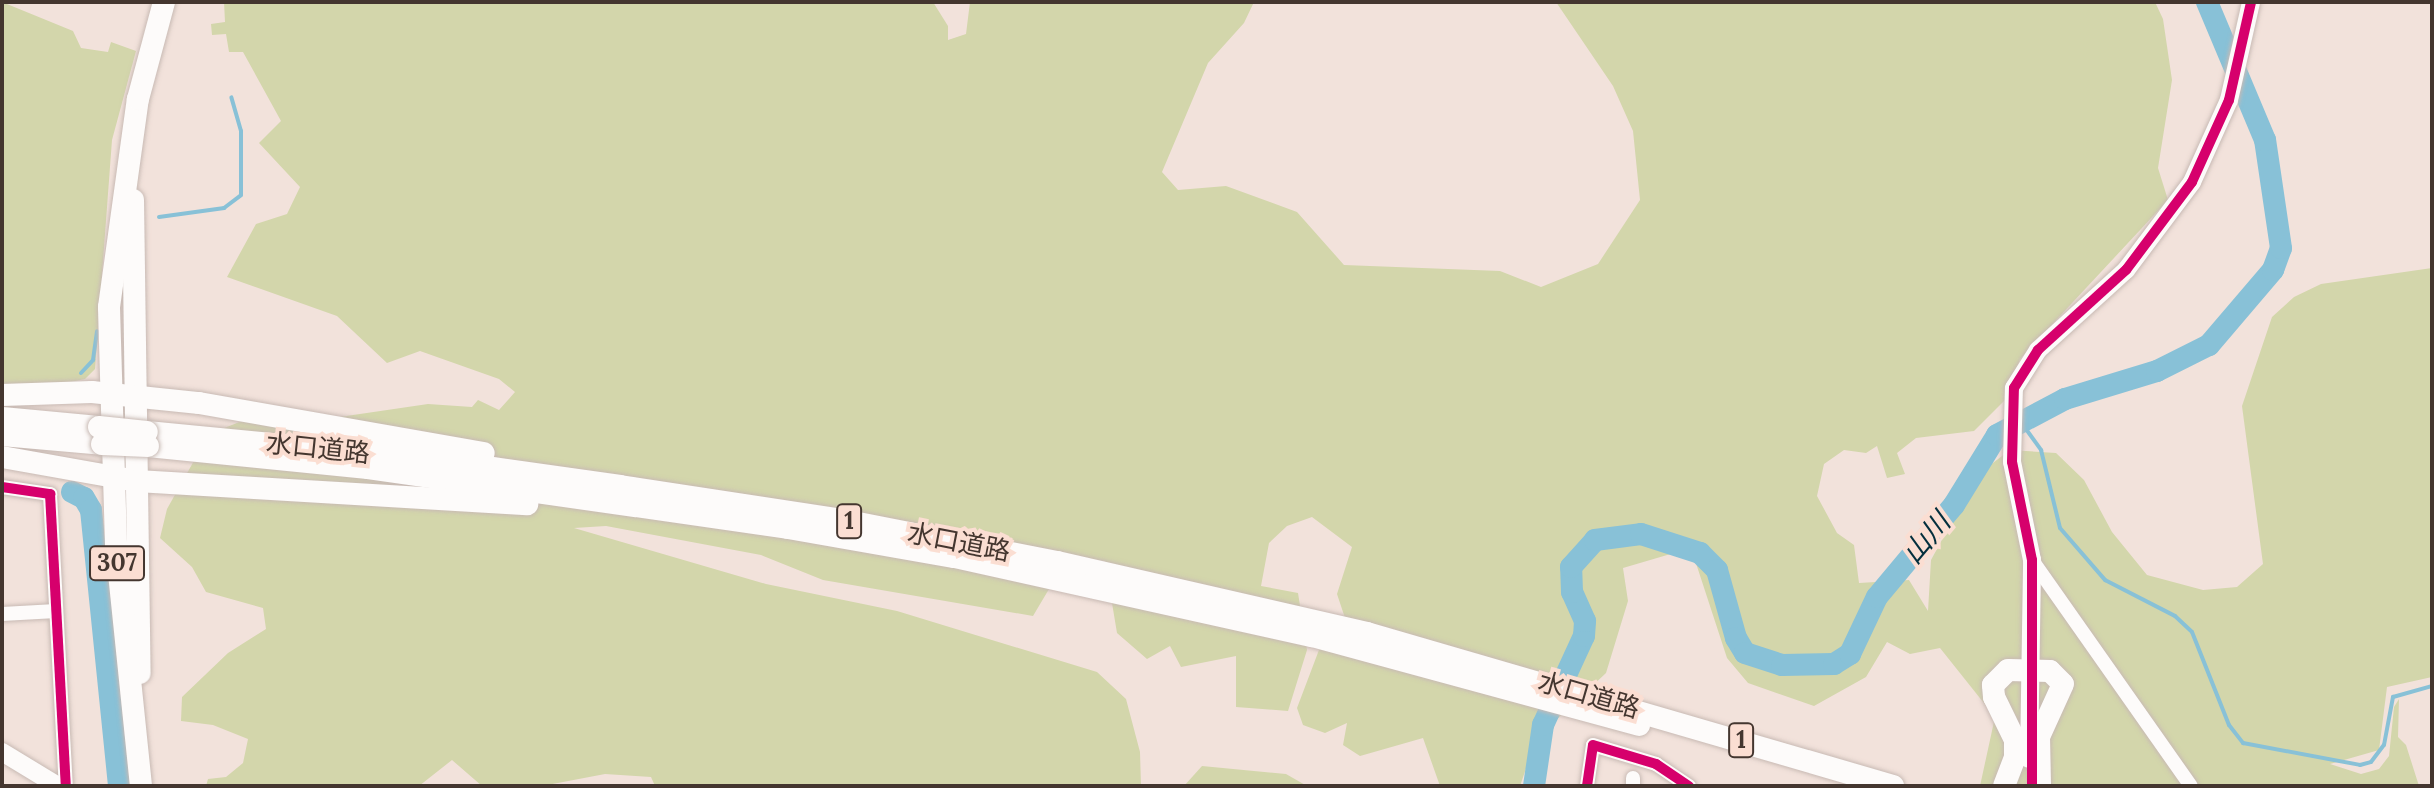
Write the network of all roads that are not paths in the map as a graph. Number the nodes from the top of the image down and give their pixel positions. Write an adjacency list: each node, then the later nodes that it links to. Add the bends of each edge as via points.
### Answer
1 (164, 2): 3 (highway, 307, via 138,99)
2 (2251, 2): 18 (street, via 2242,57 2206,157 2166,222 2126,270 2027,362 2014,388 2010,440)
3 (132, 146): 4 (highway, 307, via 113,257); 7 (highway, 307)
4 (111, 355): 5 (highway, via 96,381); 7 (highway, 307)
5 (72, 392): 6 (highway, 1); 7 (highway, 1)
6 (2, 395)
7 (123, 395): 13 (highway, 307); 14 (highway, 307); 15 (highway, 1, via 585,470 612,476)
8 (2, 418): 10 (highway, 水口道路 / 1)
9 (2, 435): 10 (highway, 水口道路 / 1)
10 (101, 436): 11 (highway, 水口道路 / 1, bridge)
11 (148, 439): 15 (highway, 水口道路 / 1, via 429,459); 17 (highway, 水口道路 / 1)
12 (2, 457): 13 (highway, 1)
13 (113, 479): 14 (highway, 1); 24 (highway, 307)
14 (137, 481): 17 (highway, 1, via 651,513); 24 (highway, 307, via 142,614)
15 (620, 486): 22 (highway, 水口道路 / 1, via 848,521 1111,573)
16 (2, 487): 19 (street, via 50,494)
17 (663, 509): 22 (highway, 水口道路 / 1, via 955,557)
18 (2032, 560): 21 (street); 37 (street)
19 (56, 611): 20 (street); 28 (street)
20 (2, 614)
21 (2029, 671): 34 (highway, via 2004,671 1994,681 1994,697 2016,748); 35 (street); 36 (highway, via 2056,673 2063,684 2039,737)
22 (1534, 687): 23 (highway, 水口道路 / 1)
23 (1584, 702): 32 (highway, 水口道路 / 1); 33 (highway, 水口道路 / 1)
24 (137, 730): 29 (highway, 307)
25 (2, 746): 26 (street)
26 (2, 752): 27 (street)
27 (58, 786)
28 (66, 786)
29 (141, 786)
30 (1587, 786): 31 (street, via 1593,745 1656,764)
31 (1689, 786)
32 (1839, 786)
33 (1893, 786)
34 (2004, 786)
35 (2032, 786)
36 (2040, 786)
37 (2191, 786)

